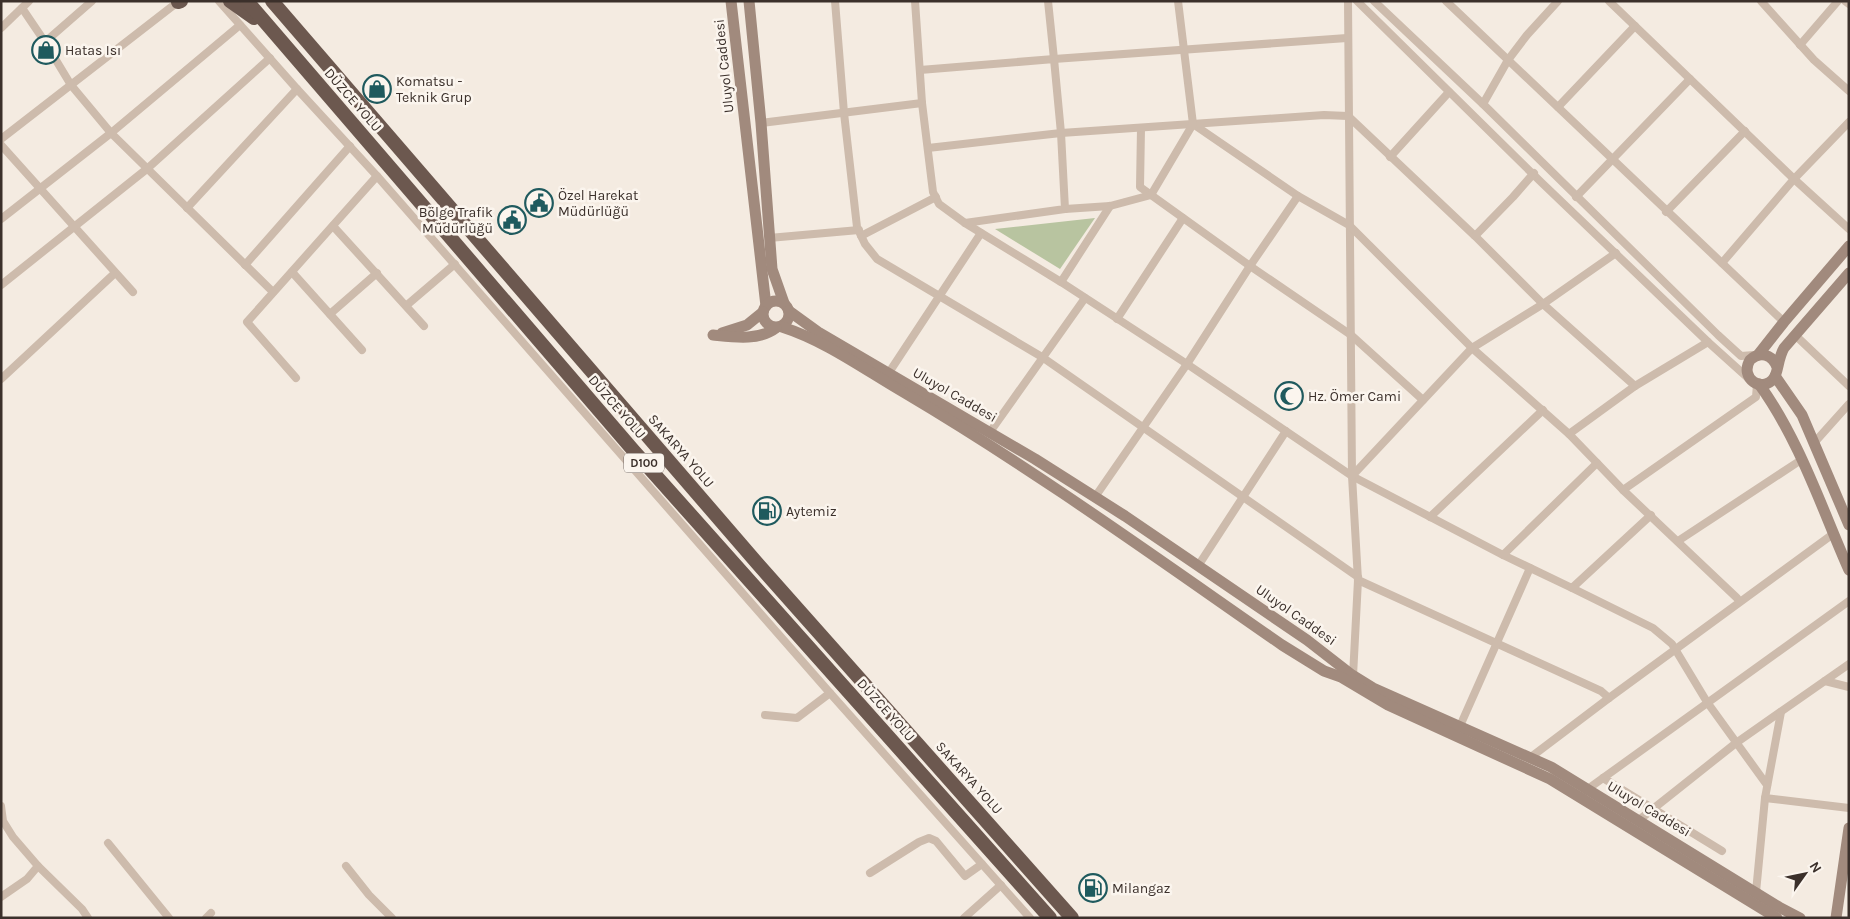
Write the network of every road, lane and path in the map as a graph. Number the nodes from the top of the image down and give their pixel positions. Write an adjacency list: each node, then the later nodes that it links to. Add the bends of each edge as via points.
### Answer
1 (29, 1): 24 (street)
2 (92, 1): 30 (street)
3 (219, 1): 25 (street)
4 (230, 1): 29 (highway)
5 (247, 1): 29 (highway, DÜZCE YOLU / D100)
6 (731, 1): 103 (main road, Uluyol Caddesi)
7 (749, 1): 48 (main road)
8 (835, 1): 45 (street)
9 (915, 1): 36 (street)
10 (1048, 1): 34 (street)
11 (1178, 1): 32 (street)
12 (1348, 1): 28 (street)
13 (1357, 1): 41 (street)
14 (1374, 1): 43 (street)
15 (1558, 1): 35 (street)
16 (1609, 1): 26 (street)
17 (1761, 1): 31 (street)
18 (1838, 1): 31 (street)
19 (1846, 1): 23 (street)
20 (179, 2): 38 (street)
21 (273, 2): 190 (highway, SAKARYA YOLU / D100, via 756,563)
22 (1449, 2): 35 (street)
23 (1849, 4)
24 (22, 8): 27 (street); 30 (street)
25 (240, 25): 33 (street); 52 (street)
26 (1635, 26): 37 (street); 44 (street)
27 (1, 28)
28 (1347, 38): 32 (street); 46 (street)
29 (280, 40): 189 (highway, DÜZCE YOLU / D100, via 633,450)
30 (45, 42): 38 (street)
31 (1800, 45): 40 (street)
32 (1184, 50): 34 (street); 49 (street)
33 (270, 58): 39 (street); 60 (street)
34 (1054, 59): 36 (street); 53 (street)
35 (1508, 60): 43 (street); 44 (street)
36 (920, 70): 42 (street)
37 (1690, 79): 51 (street); 59 (street)
38 (71, 85): 52 (street); 54 (street)
39 (297, 89): 56 (street); 70 (street)
40 (1849, 91)
41 (1449, 92): 58 (street); 61 (street)
42 (922, 104): 45 (street); 57 (street)
43 (1483, 104): 68 (street)
44 (1558, 107): 59 (street)
45 (844, 113): 48 (street); 80 (street)
46 (1348, 116): 49 (street); 58 (street); 76 (street)
47 (1849, 122): 63 (street)
48 (761, 124): 83 (main road)
49 (1193, 124): 50 (street); 65 (street); 66 (street)
50 (1140, 128): 53 (street); 65 (street, via 1140,187)
51 (1745, 131): 63 (street); 72 (street)
52 (110, 133): 60 (street); 64 (street)
53 (1061, 133): 57 (street); 71 (street)
54 (1, 139)
55 (1, 145): 64 (street)
56 (350, 146): 62 (street); 88 (street)
57 (928, 148): 67 (street)
58 (1390, 157): 82 (street)
59 (1612, 160): 68 (street); 72 (street)
60 (148, 168): 70 (street); 77 (street)
61 (1534, 173): 82 (street); 85 (street)
62 (377, 176): 78 (street); 86 (street)
63 (1794, 179): 79 (street); 87 (street)
64 (40, 187): 74 (street); 77 (street)
65 (1151, 195): 69 (street); 73 (street)
66 (1298, 196): 76 (street); 89 (street)
67 (936, 197): 75 (street, via 939,204); 80 (street)
68 (1576, 197): 114 (street, via 1741,356)
69 (1110, 206): 71 (street); 94 (street)
70 (186, 208): 88 (street)
71 (1065, 209): 75 (street)
72 (1666, 212): 87 (street)
73 (1183, 218): 89 (street); 105 (street)
74 (1, 219)
75 (965, 224): 81 (street)
76 (1349, 225): 109 (street); 112 (street)
77 (74, 226): 91 (street); 95 (street)
78 (333, 226): 90 (street); 92 (street)
79 (1849, 229)
80 (860, 233): 83 (street); 98 (street, via 877,259)
81 (981, 233): 94 (street); 98 (street)
82 (1475, 236): 100 (street)
83 (769, 238): 102 (main road, via 772,269)
84 (1849, 246): 106 (main road)
85 (1616, 253): 100 (street); 111 (street)
86 (455, 264): 101 (street); 158 (street)
87 (1722, 264): 106 (street)
88 (245, 265): 97 (street)
89 (1250, 266): 109 (street); 116 (street)
90 (292, 272): 97 (street); 104 (street)
91 (116, 273): 96 (street); 120 (street)
92 (377, 273): 101 (street); 104 (street)
93 (1849, 273): 110 (main road)
94 (1061, 282): 99 (street)
95 (1, 285)
96 (133, 292)
97 (273, 292): 119 (street, via 247,322)
98 (938, 296): 115 (street); 118 (street)
99 (1085, 298): 105 (street); 115 (street)
100 (1543, 304): 112 (street); 122 (street)
101 (407, 306): 107 (street)
102 (787, 307): 103 (main road, via 774,301); 108 (main road, via 789,318); 118 (main road, Uluyol Caddesi, via 818,332)
103 (764, 309): 108 (main road, via 766,323); 108 (main road, via 747,325 713,335 762,335)
104 (330, 314): 113 (street)
105 (1118, 319): 116 (street)
106 (1784, 322): 114 (main road)
107 (424, 326)
108 (779, 327): 157 (main road, Uluyol Caddesi, via 802,333 993,446 1282,645)
109 (1351, 335): 124 (street); 134 (street)
110 (1795, 335): 117 (main road, via 1784,348); 123 (street)
111 (1708, 342): 121 (street); 122 (street)
112 (1472, 348): 124 (street); 126 (street)
113 (362, 350)
114 (1757, 355): 117 (main road, via 1769,356 1775,362); 121 (main road, via 1748,363 1747,372)
115 (1042, 358): 127 (street); 129 (street)
116 (1187, 364): 127 (street); 128 (street)
117 (1776, 371): 121 (main road, via 1770,382); 131 (main road)
118 (888, 374): 129 (main road, Uluyol Caddesi)
119 (296, 378)
120 (1, 379)
121 (1755, 382): 132 (main road, via 1772,401); 135 (street, via 1756,397)
122 (1635, 386): 130 (street)
123 (1849, 386)
124 (1423, 400): 134 (street)
125 (1849, 404): 131 (street)
126 (1543, 410): 130 (street); 139 (street)
127 (1144, 428): 136 (street); 137 (street)
128 (1286, 431): 134 (street); 137 (street)
129 (990, 432): 136 (main road, Uluyol Caddesi)
130 (1570, 434): 133 (street)
131 (1814, 443): 140 (main road)
132 (1802, 460): 141 (main road); 142 (street)
133 (1597, 463): 135 (street); 143 (street)
134 (1352, 476): 139 (street); 147 (street)
135 (1623, 490): 138 (street)
136 (1095, 497): 144 (main road, Uluyol Caddesi)
137 (1242, 498): 144 (street); 147 (street)
138 (1651, 515): 142 (street); 148 (street)
139 (1430, 517): 143 (street)
140 (1849, 525)
141 (1833, 534): 146 (main road); 152 (street)
142 (1678, 541): 149 (street)
143 (1503, 555): 145 (street)
144 (1198, 566): 154 (main road, Uluyol Caddesi, via 1307,640)
145 (1530, 568): 148 (street); 151 (street)
146 (1849, 570)
147 (1358, 578): 151 (street); 154 (street)
148 (1572, 588): 152 (street, via 1653,628)
149 (1737, 598)
150 (1849, 600): 160 (street)
151 (1496, 644): 159 (street, via 1601,691); 163 (street)
152 (1675, 650): 159 (street); 160 (street)
153 (1849, 664): 155 (street)
154 (1352, 675): 157 (street); 163 (main road, Uluyol Caddesi, via 1373,688)
155 (1825, 681): 156 (street); 161 (street)
156 (1849, 687)
157 (1361, 689): 168 (main road, Uluyol Caddesi, via 1388,705)
158 (830, 693): 162 (street, via 797,718); 177 (street)
159 (1609, 698): 165 (street)
160 (1707, 702): 164 (street); 166 (street)
161 (1780, 712): 164 (street); 167 (street)
162 (765, 714)
163 (1460, 726): 165 (main road, Uluyol Caddesi)
164 (1736, 743): 167 (street); 171 (street)
165 (1531, 757): 168 (main road, Uluyol Caddesi)
166 (1603, 778): 168 (street); 171 (street)
167 (1767, 785): 169 (street)
168 (1583, 793): 173 (main road, Uluyol Caddesi); 191 (main road, Uluyol Caddesi)
169 (1765, 798): 172 (street); 182 (street)
170 (1, 806): 178 (street, via 3,821)
171 (1652, 808): 173 (street); 176 (street)
172 (1849, 808)
173 (1638, 820): 182 (main road, Uluyol Caddesi)
174 (1849, 828): 193 (main road)
175 (108, 842): 185 (street)
176 (1722, 851)
177 (982, 864): 180 (street, via 965,876 936,841 929,838); 181 (street)
178 (38, 866): 183 (street, via 27,879); 184 (street)
179 (346, 866): 186 (street)
180 (870, 873)
181 (1001, 885): 187 (street); 188 (street)
182 (1756, 892): 192 (main road, Uluyol Caddesi)
183 (1, 897)
184 (88, 918)
185 (169, 918)
186 (392, 918)
187 (964, 918)
188 (1030, 918)
189 (1050, 918)
190 (1072, 918)
191 (1778, 918)
192 (1800, 918)
193 (1836, 918)

